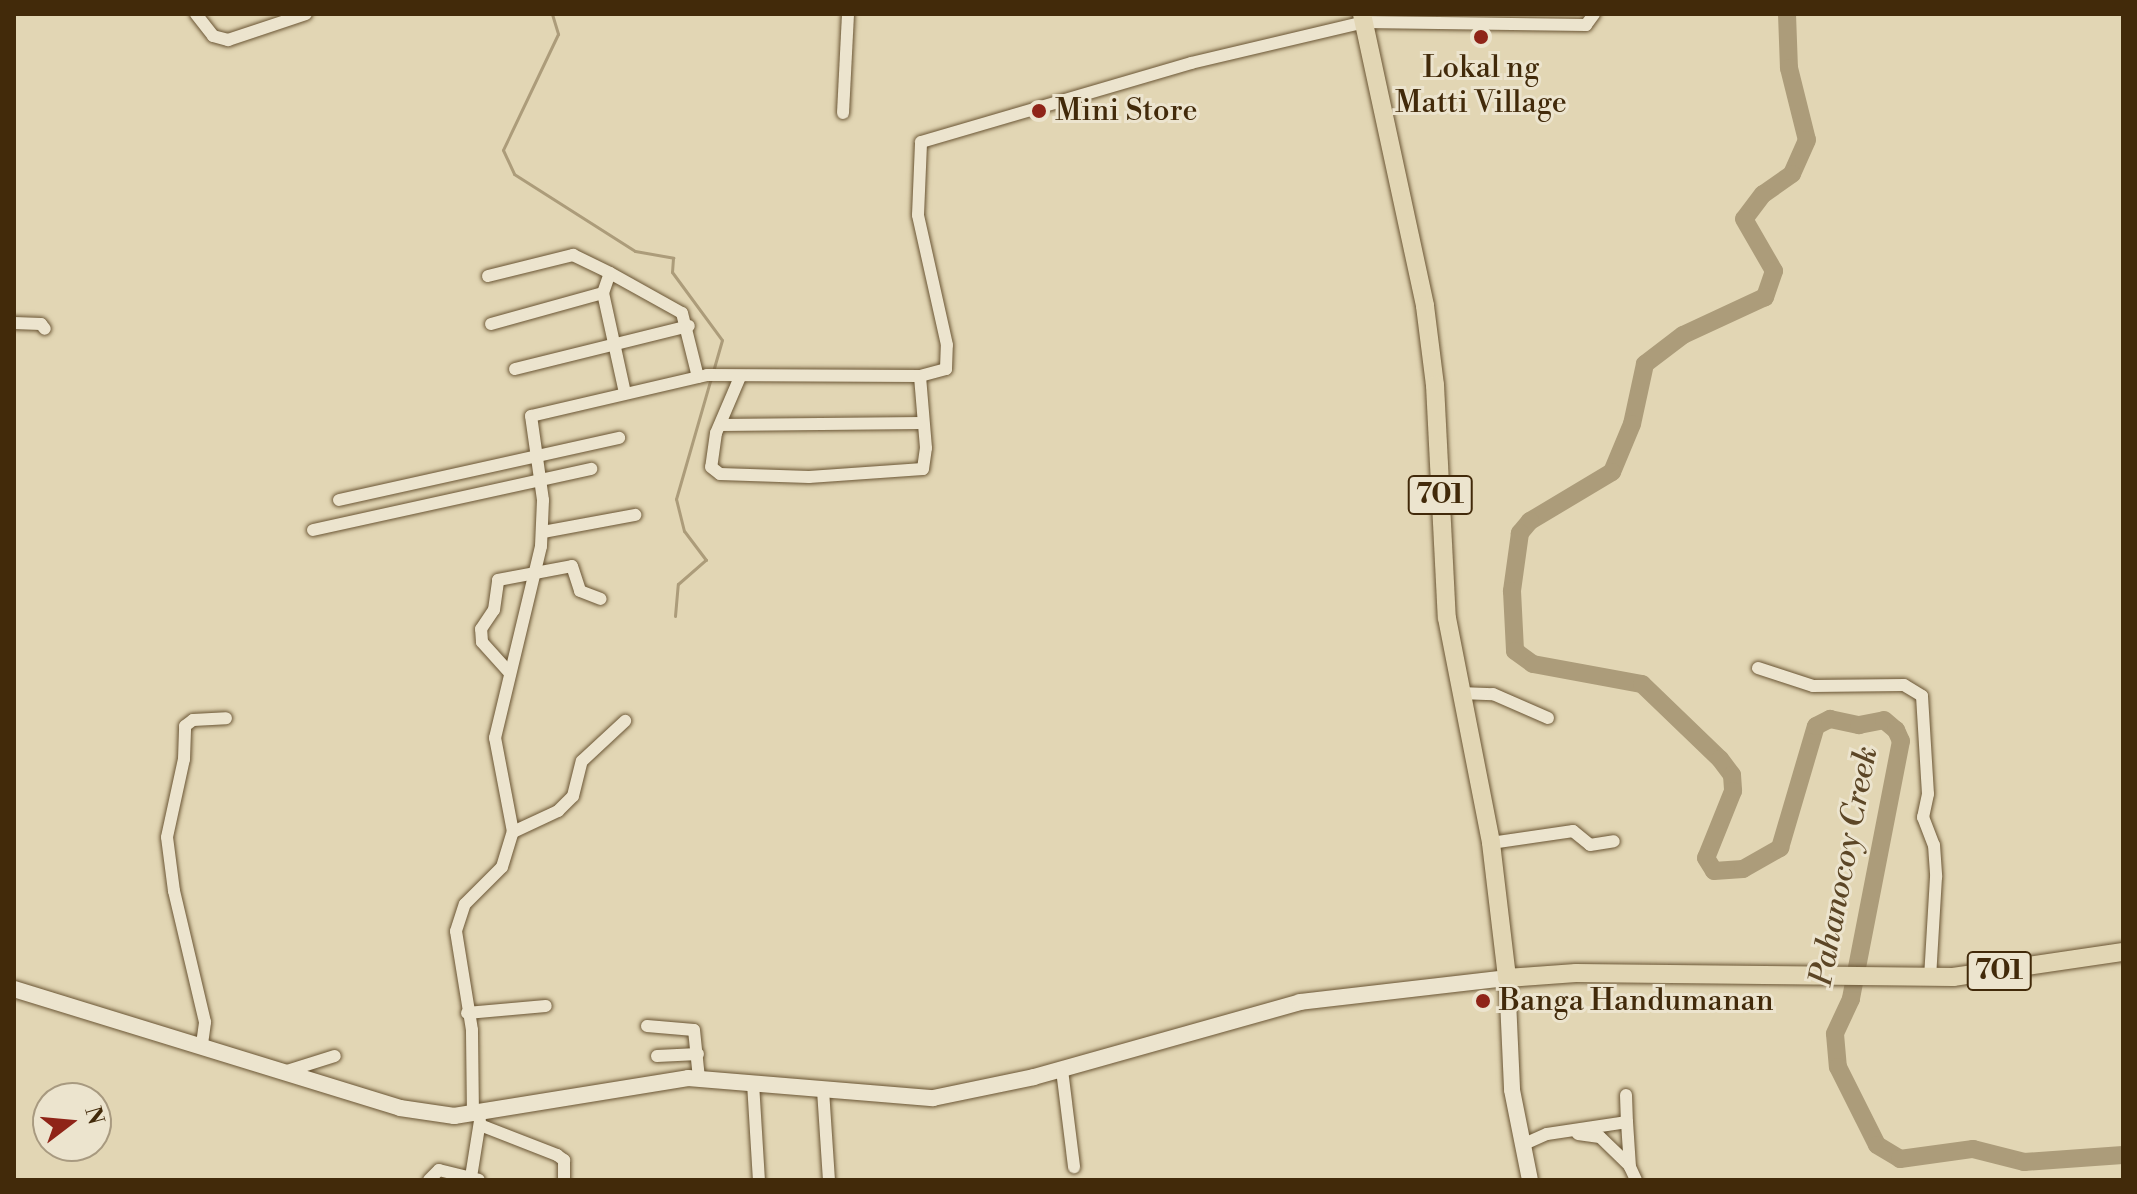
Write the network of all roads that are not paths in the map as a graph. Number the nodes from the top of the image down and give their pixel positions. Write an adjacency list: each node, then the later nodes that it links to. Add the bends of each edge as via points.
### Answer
1 (196, 14): 7 (street, via 213,36 228,40)
2 (306, 14): 7 (street)
3 (848, 14): 9 (street)
4 (1594, 14): 8 (street, via 1586,25)
5 (1363, 18): 6 (street); 20 (street, via 921,142 918,215 949,362 946,369); 37 (main road, 701, via 1425,306 1435,385 1447,618)
6 (1467, 18): 8 (street)
7 (271, 20)
8 (1548, 20)
9 (843, 113)
10 (610, 273): 11 (street, via 573,255); 12 (street); 15 (street, via 668,303)
11 (488, 276)
12 (603, 293): 14 (street); 17 (street)
13 (14, 323): 16 (street, via 33,322)
14 (491, 324)
15 (689, 326): 17 (street); 19 (street)
16 (45, 329)
17 (615, 346): 18 (street); 22 (street)
18 (515, 369)
19 (702, 376): 21 (street); 22 (street)
20 (920, 376): 21 (street); 23 (street)
21 (740, 377): 24 (street)
22 (625, 393): 26 (street, via 534,414 529,421)
23 (922, 423): 24 (street); 24 (street, via 926,461 916,473 809,477 720,474 711,460)
24 (720, 425)
25 (619, 438): 26 (street)
26 (535, 458): 28 (street); 29 (street)
27 (591, 469): 28 (street)
28 (540, 481): 31 (street); 32 (street)
29 (339, 500)
30 (635, 515): 32 (street)
31 (313, 530)
32 (543, 532): 33 (street)
33 (537, 570): 34 (street, via 574,566 580,591); 36 (street); 36 (street, via 498,580 494,610 481,629 487,652)
34 (601, 599)
35 (1758, 668): 45 (street, via 1813,686 1904,685 1922,696 1928,794 1923,817 1934,845 1936,877)
36 (508, 671): 41 (street, via 495,738)
37 (1460, 693): 39 (street, via 1493,694); 43 (main road, 701)
38 (226, 718): 51 (street, via 193,720 185,726 184,759 167,837 174,891 205,1022)
39 (1548, 718)
40 (625, 721): 41 (street, via 587,754 573,796 558,811)
41 (513, 832): 49 (street, via 502,867 458,917 456,946)
42 (1614, 841): 43 (street, via 1590,845 1573,831)
43 (1491, 843): 46 (main road, 701)
44 (2123, 952): 45 (main road, 701)
45 (1930, 977): 46 (main road, 701, via 1576,973)
46 (1507, 978): 55 (main road, via 1300,1002); 64 (main road, via 1509,1049)
47 (14, 989): 51 (main road)
48 (546, 1006): 49 (street)
49 (467, 1013): 61 (street)
50 (647, 1026): 52 (street, via 689,1027 698,1034)
51 (202, 1044): 56 (main road)
52 (698, 1054): 54 (street); 57 (street)
53 (335, 1056): 56 (street)
54 (657, 1056)
55 (1062, 1070): 59 (main road, via 941,1096); 65 (street)
56 (287, 1071): 61 (main road, via 419,1113)
57 (699, 1078): 58 (main road); 61 (main road, via 660,1080)
58 (753, 1083): 59 (main road); 70 (street)
59 (823, 1090): 71 (street)
60 (1626, 1095): 62 (street)
61 (477, 1118): 67 (street); 69 (street, via 557,1155 564,1160)
62 (1627, 1122): 63 (street); 66 (street)
63 (1572, 1134): 64 (street, via 1547,1134); 66 (street, via 1600,1137)
64 (1522, 1145): 72 (main road)
65 (1074, 1167)
66 (1630, 1167): 73 (street)
67 (475, 1178): 68 (street, via 439,1170)
68 (429, 1180)
69 (564, 1180)
70 (759, 1180)
71 (829, 1180)
72 (1530, 1180)
73 (1636, 1180)

